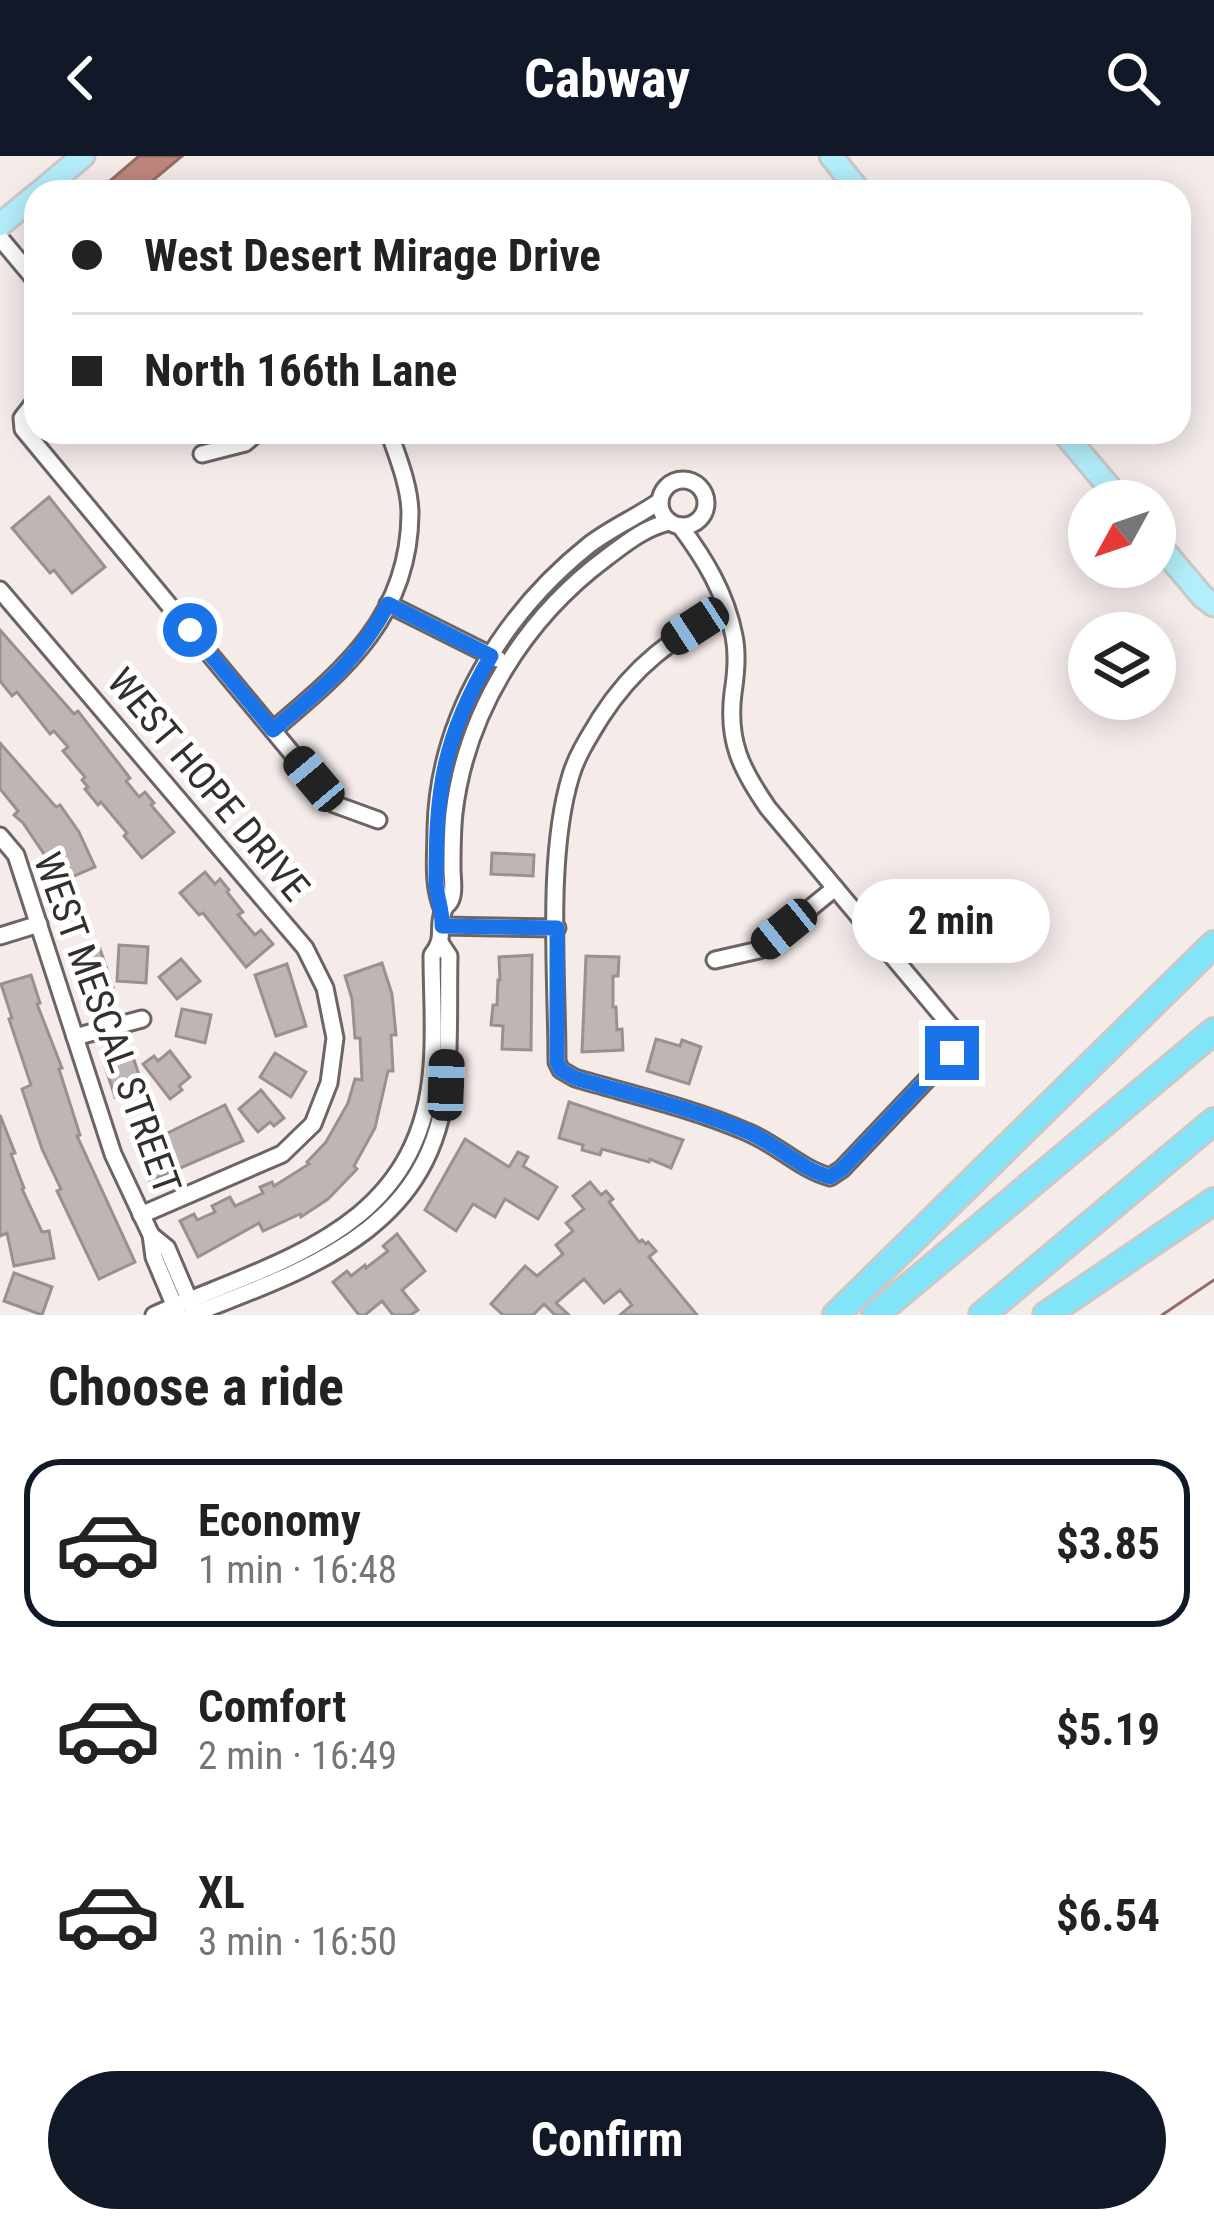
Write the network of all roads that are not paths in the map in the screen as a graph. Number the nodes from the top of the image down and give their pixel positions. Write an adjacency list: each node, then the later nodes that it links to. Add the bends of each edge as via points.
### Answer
1 (83, 156): 3 (main road)
2 (831, 156): 4 (main road)
3 (55, 180)
4 (850, 180)
5 (24, 206): 6 (main road)
6 (0, 226)
7 (0, 238): 8 (street)
8 (24, 266)
9 (35, 444): 27 (street)
10 (241, 444): 13 (street)
11 (393, 444): 22 (street, via 410,512)
12 (1073, 444): 14 (main road)
13 (202, 454)
14 (1103, 480)
15 (660, 501): 16 (street, via 671,483 693,482 707,501); 17 (street); 25 (street, via 570,561)
16 (703, 516): 17 (street); 18 (street)
17 (674, 524): 18 (street); 26 (street, via 652,526 585,573)
18 (705, 558): 23 (street)
19 (1176, 564): 21 (main road)
20 (0, 590): 42 (street, WEST HOPE DRIVE, via 305,948 326,988 335,1038 313,1124 281,1154)
21 (1209, 601): 24 (main road)
22 (388, 604): 25 (street); 27 (street, via 356,656)
23 (727, 611): 30 (street, via 738,759); 33 (street, via 640,666 590,734 561,817)
24 (1214, 620)
25 (491, 656): 26 (street); 32 (street, via 444,761 436,848)
26 (508, 664): 32 (street, via 460,778 452,899)
27 (273, 730): 28 (street, via 334,804)
28 (378, 820)
29 (0, 836): 31 (street, WEST MESCAL STREET, via 16,856)
30 (835, 888): 33 (street, via 955,1031 956,1042 830,1177 718,1119 561,1070); 36 (street, via 759,950)
31 (39, 924): 34 (street); 39 (street, WEST MESCAL STREET)
32 (442, 927): 33 (street); 43 (street, via 432,955 429,1090 399,1171 330,1238)
33 (557, 928)
34 (0, 937)
35 (1214, 944): 45 (highway)
36 (715, 960)
37 (142, 1018): 39 (street)
38 (1214, 1031): 46 (highway)
39 (76, 1037): 42 (street, WEST MESCAL STREET)
40 (1214, 1120): 47 (highway)
41 (1214, 1201): 48 (highway)
42 (141, 1215): 43 (street, WEST MESCAL STREET, via 167,1248)
43 (187, 1311): 44 (street)
44 (154, 1315)
45 (836, 1315)
46 (875, 1315)
47 (982, 1315)
48 (1046, 1315)

